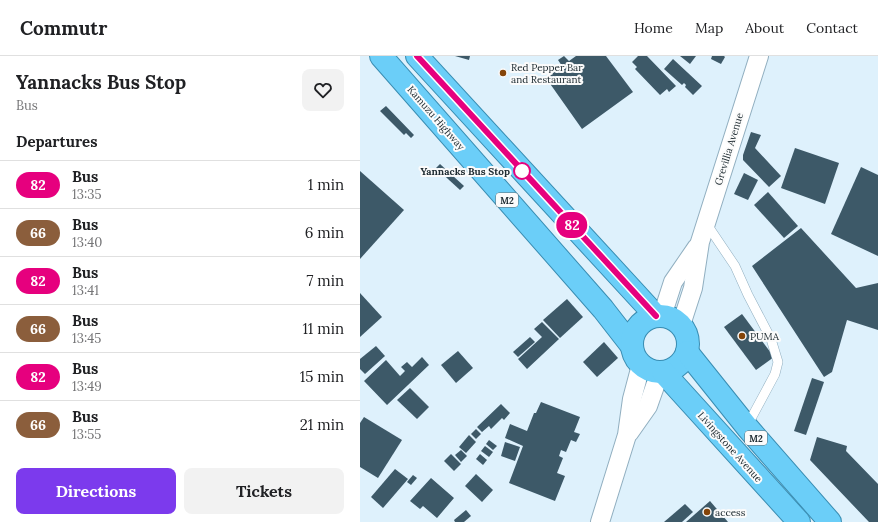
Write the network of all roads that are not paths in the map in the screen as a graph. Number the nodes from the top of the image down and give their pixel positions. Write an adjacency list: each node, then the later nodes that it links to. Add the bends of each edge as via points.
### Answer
1 (381, 56): 8 (highway, Kamuzu Highway / M2, via 603,309)
2 (417, 56): 6 (highway)
3 (758, 56): 4 (street, Grevillia Avenue)
4 (706, 223): 5 (street, Grevillia Avenue); 11 (lane, via 735,266 771,339 778,362 775,374)
5 (700, 242): 6 (street, Grevillia Avenue, via 673,282); 7 (street, Grevillia Avenue, via 693,288)
6 (659, 316): 7 (highway, via 672,318); 8 (highway, via 642,321 632,336)
7 (681, 325): 9 (highway, via 686,333)
8 (631, 345): 10 (highway, M2, via 634,356)
9 (687, 352): 10 (highway, via 675,367); 11 (highway, M2)
10 (654, 370): 12 (street, via 632,398 627,436); 13 (highway, Livingstone Avenue / M2)
11 (746, 427): 14 (highway, M2)
12 (600, 522)
13 (798, 522)
14 (830, 522)

